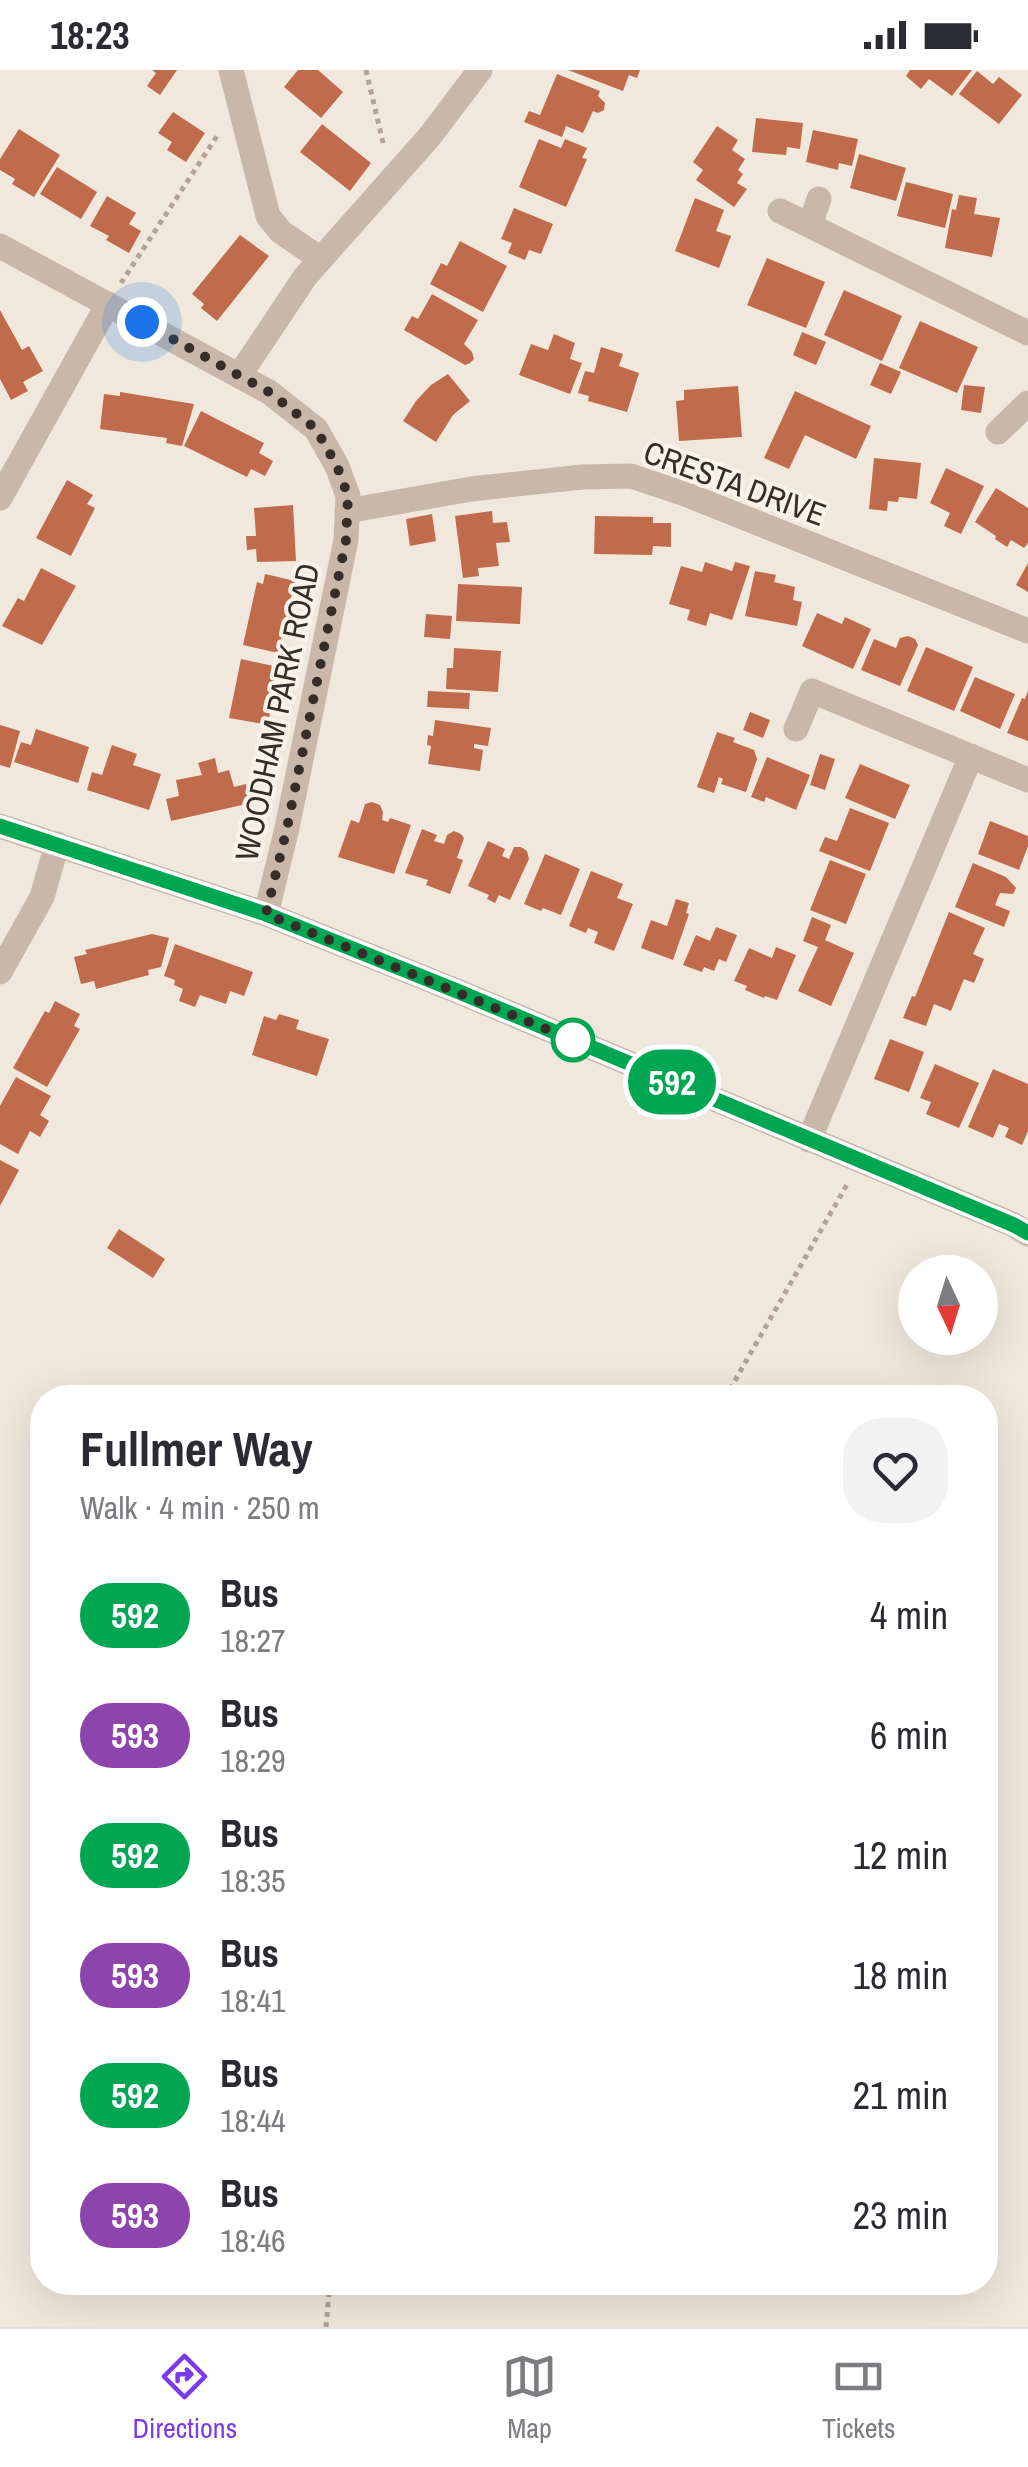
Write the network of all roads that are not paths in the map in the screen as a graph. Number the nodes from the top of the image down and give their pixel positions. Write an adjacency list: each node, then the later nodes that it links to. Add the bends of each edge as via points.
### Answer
1 (231, 70): 7 (street, via 268,216)
2 (480, 70): 7 (street)
3 (819, 199): 5 (street)
4 (780, 211): 5 (street)
5 (810, 225): 9 (street)
6 (0, 246): 8 (street, WOODHAM PARK ROAD)
7 (321, 259): 10 (street)
8 (108, 304): 10 (street, WOODHAM PARK ROAD); 13 (street)
9 (1028, 333)
10 (239, 376): 14 (street, WOODHAM PARK ROAD, via 316,429 337,466)
11 (1028, 402): 12 (street)
12 (998, 432)
13 (0, 498)
14 (347, 510): 15 (street, CRESTA DRIVE, via 471,489 631,476); 21 (street, WOODHAM PARK ROAD, via 339,576)
15 (1028, 631)
16 (796, 728): 17 (street, via 812,691)
17 (971, 756): 18 (street); 23 (street)
18 (1028, 780)
19 (0, 826): 20 (street)
20 (57, 844): 21 (street); 22 (street, via 42,896)
21 (266, 914): 23 (street)
22 (0, 972)
23 (809, 1140): 24 (street)
24 (1028, 1234)

